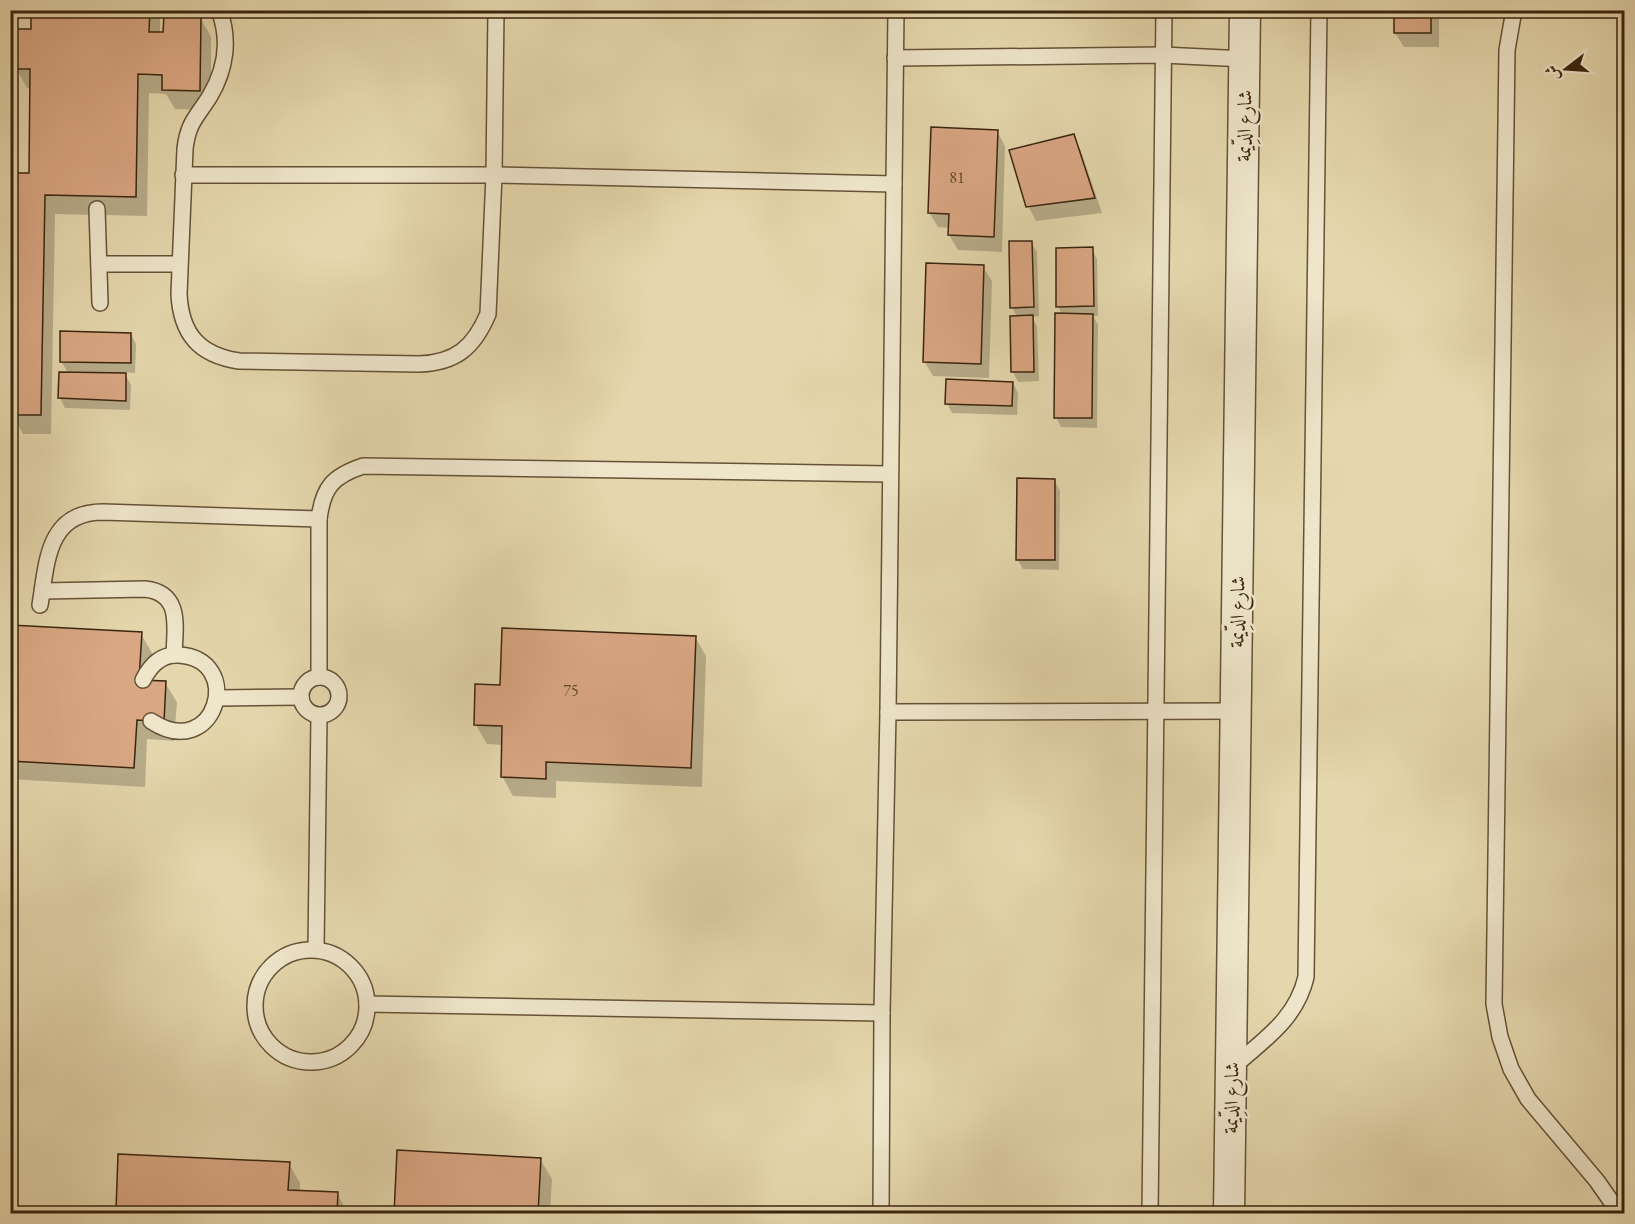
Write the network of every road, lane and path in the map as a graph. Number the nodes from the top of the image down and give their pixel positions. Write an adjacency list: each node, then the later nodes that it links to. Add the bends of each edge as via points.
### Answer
1 (219, 10): 11 (lane, via 225,33 223,64 210,96 189,128)
2 (496, 10): 12 (lane)
3 (896, 10): 9 (lane)
4 (1164, 10): 8 (lane)
5 (1245, 10): 10 (street, شارع الدِّيمة)
6 (1319, 10): 33 (lane, via 1306,977 1287,1018)
7 (1514, 10): 37 (lane, via 1507,62 1494,1004 1511,1069 1528,1099)
8 (1163, 55): 9 (lane); 10 (lane); 25 (lane)
9 (895, 58): 13 (lane)
10 (1245, 59): 26 (street, شارع الدِّيمة)
11 (183, 175): 12 (lane); 16 (lane)
12 (494, 175): 13 (lane); 16 (lane, via 488,314 480,333 467,348 436,364 223,358 207,351 185,327 180,310)
13 (894, 184): 18 (lane)
14 (97, 209): 15 (lane)
15 (99, 264): 16 (lane); 17 (lane)
16 (179, 264)
17 (100, 303)
18 (890, 474): 19 (lane, via 363,466 345,472 330,484); 27 (lane)
19 (319, 519): 20 (lane, via 90,512 66,523 51,544 42,598 154,590 163,594 174,610); 21 (lane)
20 (174, 655): 22 (lane, via 160,659); 23 (lane, via 201,661 211,671)
21 (319, 677): 24 (lane, via 306,682); 28 (lane, via 333,681 340,693 337,707)
22 (142, 680)
23 (218, 698): 24 (lane); 29 (lane, via 205,723 192,730 178,733)
24 (301, 698): 28 (lane, via 306,709)
25 (1157, 710): 26 (lane); 27 (lane); 35 (lane)
26 (1236, 711): 33 (street, شارع الدِّيمة)
27 (888, 712): 32 (lane)
28 (319, 716): 30 (lane)
29 (152, 721)
30 (316, 949): 31 (lane, via 341,958 354,971 360,978); 31 (lane, via 291,952 270,966 258,987 255,1011 263,1035 279,1053 302,1062 327,1060 349,1048 363,1028)
31 (367, 1004): 32 (lane)
32 (882, 1013): 34 (lane)
33 (1232, 1068): 36 (street, شارع الدِّيمة)
34 (881, 1214)
35 (1150, 1214)
36 (1229, 1214)
37 (1620, 1214)

